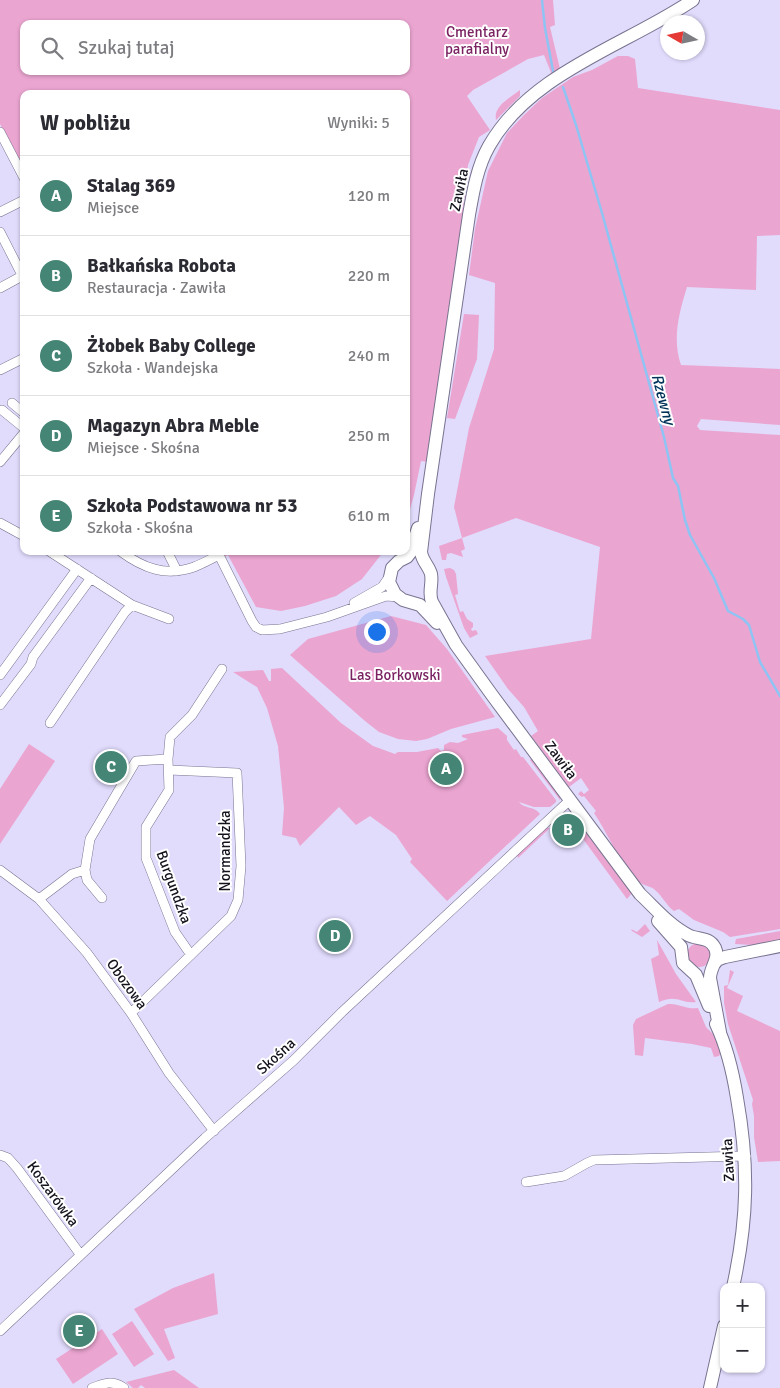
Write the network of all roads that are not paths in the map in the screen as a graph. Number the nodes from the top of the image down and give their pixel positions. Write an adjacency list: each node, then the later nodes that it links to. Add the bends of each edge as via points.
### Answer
1 (694, 0): 18 (street, Zawiła, via 590,57 533,96 505,122 488,148 472,197)
2 (1, 135): 3 (street)
3 (20, 171)
4 (20, 202): 5 (street)
5 (0, 212)
6 (0, 232): 7 (street)
7 (20, 271)
8 (20, 278): 9 (street)
9 (0, 288)
10 (20, 360): 11 (street)
11 (0, 370)
12 (12, 403): 14 (street)
13 (2, 410): 15 (street)
14 (20, 410)
15 (20, 425)
16 (20, 437): 17 (street)
17 (1, 458)
18 (428, 494): 21 (street, Zawiła); 29 (street, Zawiła, via 421,552)
19 (0, 523): 20 (street)
20 (20, 534)
21 (410, 553)
22 (55, 555): 30 (street)
23 (125, 555): 31 (street, via 155,571)
24 (169, 555): 31 (street)
25 (215, 555): 31 (street, via 194,567)
26 (219, 555): 37 (street, via 256,627 262,630 280,629)
27 (408, 555): 28 (street, Zawiła)
28 (403, 559): 29 (street, via 413,558); 32 (street, Zawiła, via 395,564)
29 (425, 564): 34 (street, Zawiła, via 431,576)
30 (77, 569): 33 (street); 41 (street)
31 (177, 570)
32 (389, 577): 35 (street, via 392,591); 37 (street, via 384,585)
33 (91, 578): 36 (street); 42 (street, via 32,656 31,664)
34 (430, 587): 35 (street, via 419,599); 39 (street, Zawiła, via 430,600)
35 (403, 599): 37 (street, via 386,596); 39 (street, Zawiła, via 422,606)
36 (132, 606): 38 (street); 43 (street)
37 (342, 612)
38 (169, 619)
39 (456, 645): 46 (street, Zawiła)
40 (222, 669): 44 (street, Burgundzka, via 192,715 171,735)
41 (0, 675)
42 (0, 705)
43 (50, 723)
44 (168, 759): 45 (street, Burgundzka); 48 (street, via 136,761 90,839)
45 (169, 770): 57 (street, Burgundzka, via 169,790 146,827 146,858 175,932); 57 (street, Normandzka, via 237,773 241,866 238,900 231,916)
46 (570, 800): 49 (street, Zawiła); 62 (street, Skośna)
47 (0, 870): 51 (street, Obozowa)
48 (85, 870): 50 (street, via 87,880); 51 (street, via 72,874)
49 (640, 894): 52 (street, Zawiła, via 669,922); 56 (street, Zawiła)
50 (102, 898)
51 (39, 899): 60 (street, Obozowa, via 88,952)
52 (695, 938): 53 (street, Zawiła); 56 (street, via 687,942)
53 (712, 944): 55 (street, via 722,948); 58 (street, Zawiła, via 716,953)
54 (780, 946): 55 (street)
55 (764, 948): 58 (street, via 720,958)
56 (682, 952): 59 (street, Zawiła, via 683,963)
57 (191, 955): 60 (street, Normandzka)
58 (713, 965): 59 (street, via 701,973); 61 (street, Zawiła, via 710,980)
59 (692, 972): 61 (street, Zawiła)
60 (131, 1012): 62 (street, Obozowa)
61 (720, 1032): 64 (street, Zawiła, via 735,1086)
62 (214, 1131): 66 (street, Skośna)
63 (0, 1155): 66 (street, Koszarówka, via 17,1168)
64 (746, 1156): 65 (street, via 594,1160 564,1176); 67 (street, Zawiła, via 742,1241)
65 (526, 1182)
66 (80, 1254): 69 (street, Skośna)
67 (733, 1283)
68 (724, 1328): 72 (street)
69 (0, 1331)
70 (92, 1388): 71 (street, via 114,1382)
71 (124, 1388)
72 (710, 1388)

